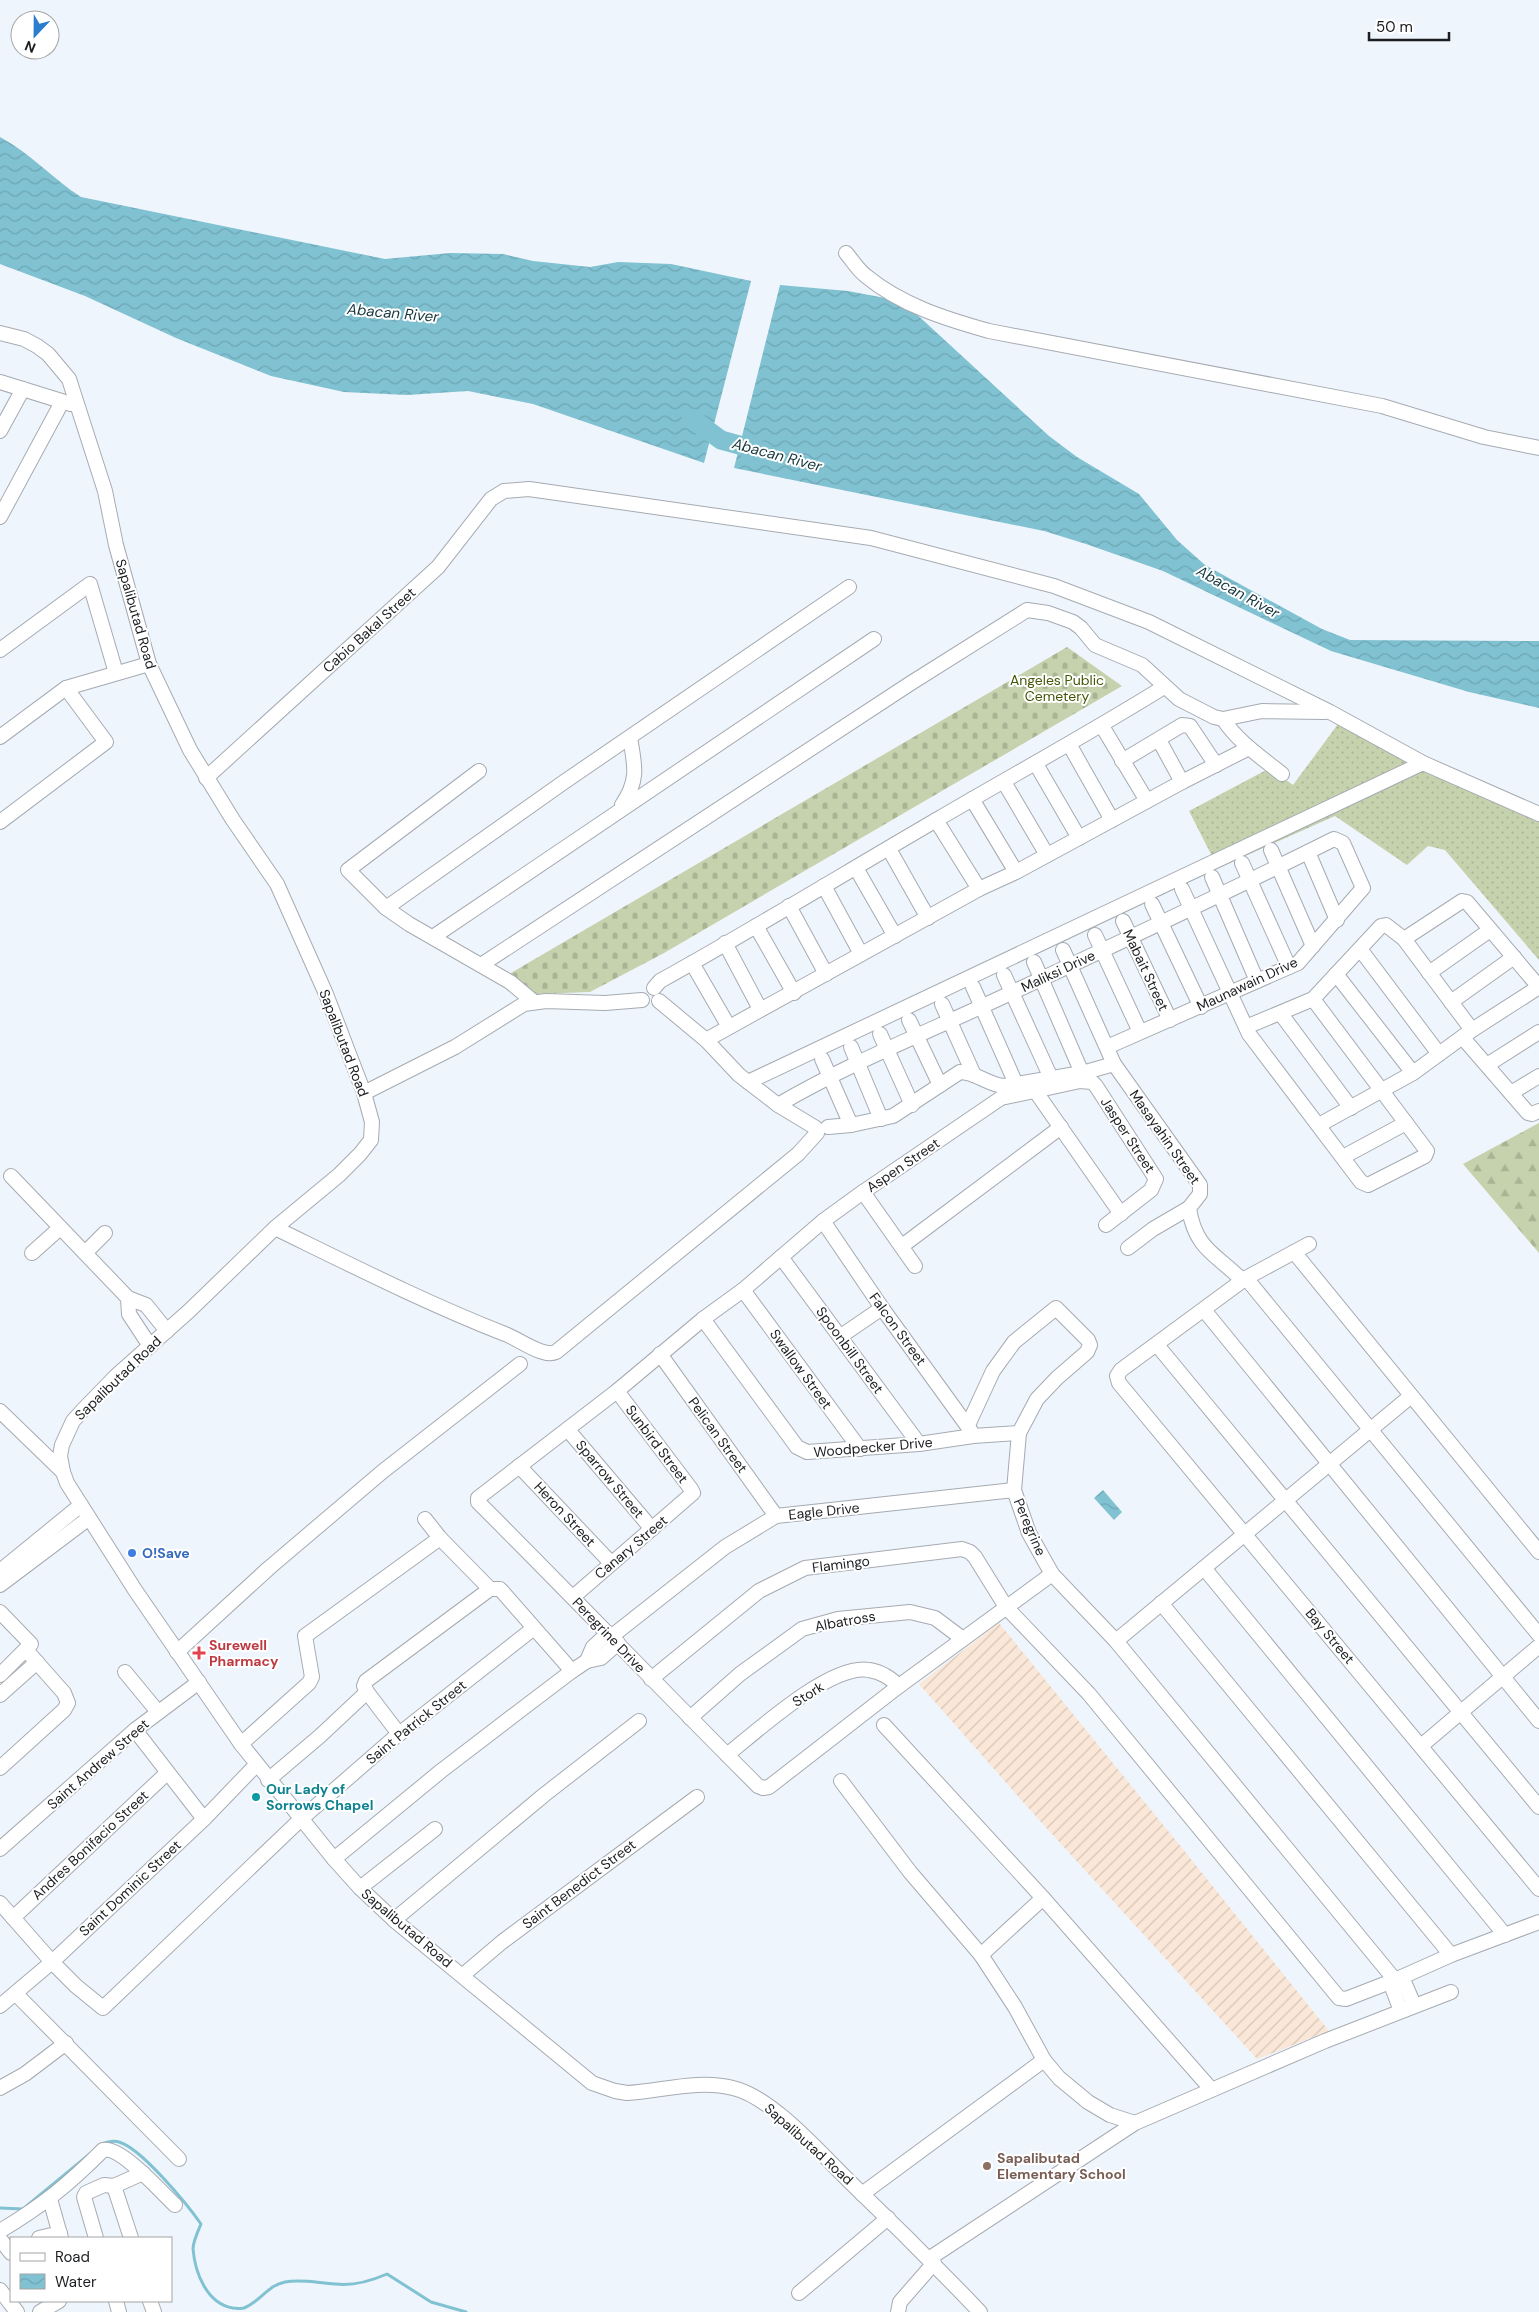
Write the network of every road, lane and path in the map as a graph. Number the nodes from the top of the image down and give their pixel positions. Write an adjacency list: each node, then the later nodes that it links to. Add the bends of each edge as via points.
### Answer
1 (846, 253): 8 (street, via 865,276 894,295 940,317 989,331 1382,406 1484,437)
2 (0, 333): 6 (street, Sapalibutad Road, via 24,339 48,354 69,379)
3 (0, 382): 4 (street)
4 (23, 390): 5 (street); 7 (street)
5 (62, 402): 6 (street); 9 (street)
6 (79, 407): 13 (street, Sapalibutad Road, via 106,491 116,545)
7 (0, 431)
8 (1539, 448)
9 (0, 517)
10 (849, 588): 21 (street)
11 (874, 639): 36 (street)
12 (0, 650): 14 (street, via 90,584)
13 (149, 664): 14 (street); 31 (street, Sapalibutad Road)
14 (116, 673): 16 (street)
15 (1164, 687): 18 (street, via 1189,705); 19 (street); 81 (street, via 1142,665 1095,645 1073,622 1027,610)
16 (66, 688): 20 (street); 40 (street, via 106,742)
17 (1330, 712): 18 (street, via 1262,711); 26 (street, Cabio Bakal Street); 31 (street, Cabio Bakal Street, via 1149,622 1054,586 870,538 529,489 504,491 491,499 438,567)
18 (1223, 719): 24 (street)
19 (1102, 726): 23 (street); 25 (street)
20 (0, 737)
21 (630, 738): 36 (street, via 634,781 630,794); 59 (street)
22 (1159, 740): 25 (street); 28 (street, via 1182,725 1190,726); 33 (street)
23 (1069, 744): 27 (street); 39 (street)
24 (1249, 748): 28 (street); 30 (street)
25 (1122, 761): 35 (street)
26 (1423, 763): 37 (street, Cabio Bakal Street); 131 (street)
27 (1036, 764): 32 (street); 41 (street)
28 (1216, 765): 33 (street)
29 (479, 770): 59 (street, via 348,870)
30 (1282, 774)
31 (206, 778): 134 (street, Sapalibutad Road, via 277,884 326,994)
32 (1004, 782): 34 (street); 45 (street)
33 (1182, 782): 35 (street)
34 (972, 799): 38 (street); 49 (street)
35 (1147, 801): 39 (street)
36 (618, 810): 69 (street)
37 (1539, 814)
38 (936, 820): 42 (street); 54 (street)
39 (1112, 820): 41 (street)
40 (0, 822)
41 (1079, 838): 45 (street)
42 (889, 849): 48 (street); 61 (street)
43 (1271, 850): 47 (street)
44 (1308, 852): 47 (street, Maliksi Drive); 53 (street, Maliksi Drive, via 1334,839 1339,840); 62 (street)
45 (1047, 855): 49 (street)
46 (1242, 863): 51 (street)
47 (1278, 867): 51 (street, Maliksi Drive); 73 (street)
48 (856, 868): 52 (street); 68 (street)
49 (1016, 872): 54 (street)
50 (1212, 877): 56 (street)
51 (1250, 881): 56 (street, Maliksi Drive); 83 (street)
52 (824, 886): 58 (street); 77 (street)
53 (1363, 888): 62 (street, Maunawain Drive)
54 (979, 889): 61 (street)
55 (1182, 889): 60 (street)
56 (1221, 896): 60 (street, Maliksi Drive); 89 (street)
57 (1152, 904): 64 (street)
58 (790, 906): 65 (street); 85 (street)
59 (386, 908): 69 (street)
60 (1192, 910): 64 (street, Maliksi Drive); 95 (street)
61 (928, 918): 68 (street)
62 (1337, 920): 73 (street, Maunawain Drive)
63 (1123, 921): 70 (street, Mabait Street)
64 (1161, 924): 70 (street, Maliksi Drive); 103 (street)
65 (756, 926): 72 (street); 94 (street)
66 (1490, 930): 71 (street, via 1467,902 1462,901); 78 (street); 84 (street)
67 (1095, 934): 76 (street)
68 (895, 936): 77 (street)
69 (433, 937): 81 (street)
70 (1131, 938): 76 (street, Maliksi Drive); 108 (street, Mabait Street)
71 (1404, 939): 74 (street, via 1390,927 1381,926); 84 (street)
72 (724, 943): 80 (street); 104 (street)
73 (1313, 946): 83 (street, Maunawain Drive, via 1298,963)
74 (1360, 949): 86 (street); 120 (street)
75 (1063, 950): 82 (street, Masayahin Street)
76 (1102, 951): 82 (street, Maliksi Drive); 111 (street)
77 (861, 954): 85 (street)
78 (1514, 957): 90 (street); 100 (street)
79 (1034, 962): 88 (street)
80 (692, 963): 91 (street, via 660,981); 109 (street)
81 (481, 965): 98 (street, via 510,982)
82 (1070, 966): 88 (street, Maliksi Drive); 118 (street, Masayahin Street)
83 (1289, 967): 89 (street, Maunawain Drive)
84 (1429, 973): 100 (street)
85 (826, 974): 94 (street)
86 (1336, 974): 96 (street); 126 (street)
87 (1004, 975): 93 (street)
88 (1041, 978): 93 (street, Maliksi Drive); 125 (street)
89 (1257, 981): 95 (street, Maunawain Drive)
90 (1539, 987): 114 (street)
91 (654, 988): 97 (street, via 644,989); 99 (street, via 660,994)
92 (974, 988): 102 (street)
93 (1012, 992): 102 (street, Maliksi Drive); 130 (street)
94 (794, 993): 104 (street)
95 (1231, 994): 103 (street, Maunawain Drive); 110 (street)
96 (1313, 999): 105 (street); 136 (street)
97 (642, 1000): 98 (street); 99 (street, via 650,1006)
98 (534, 1002): 134 (street, via 513,1010 469,1039)
99 (659, 1002): 116 (street)
100 (1451, 1002): 114 (street)
101 (942, 1004): 107 (street)
102 (982, 1006): 107 (street, Maliksi Drive); 132 (street)
103 (1201, 1007): 108 (street, Maunawain Drive)
104 (760, 1009): 109 (street)
105 (1281, 1014): 110 (street); 140 (street)
106 (909, 1020): 115 (street)
107 (949, 1020): 115 (street, Maliksi Drive); 127 (street)
108 (1170, 1020): 111 (street, Maunawain Drive)
109 (729, 1027): 116 (street)
110 (1246, 1027): 145 (street)
111 (1140, 1032): 118 (street, Maunawain Drive)
112 (1539, 1032): 124 (street)
113 (880, 1034): 119 (street)
114 (1468, 1034): 120 (street); 124 (street)
115 (917, 1036): 119 (street, Maliksi Drive); 133 (street)
116 (706, 1040): 131 (street)
117 (851, 1046): 122 (street)
118 (1107, 1047): 123 (street, Masayahin Street)
119 (887, 1050): 122 (street, Maliksi Drive); 139 (street)
120 (1439, 1054): 126 (street)
121 (822, 1059): 129 (street)
122 (859, 1064): 129 (street, Maliksi Drive); 142 (street)
123 (1114, 1064): 125 (street); 151 (street, Masayahin Street, via 1200,1185 1200,1194)
124 (1487, 1065): 137 (street)
125 (1082, 1072): 130 (street)
126 (1413, 1074): 136 (street)
127 (974, 1075): 132 (street, via 999,1086); 133 (street, via 960,1072)
128 (1539, 1076): 137 (street)
129 (830, 1077): 138 (street, Maliksi Drive); 144 (street)
130 (1051, 1078): 132 (street)
131 (748, 1082): 138 (street)
132 (1016, 1084)
133 (940, 1085): 139 (street)
134 (364, 1092): 156 (street, Sapalibutad Road, via 372,1122 371,1140 339,1175)
135 (1036, 1092): 147 (street); 150 (street, Aspen Street, via 1001,1098); 152 (street, Jasper Street, via 1080,1081 1092,1082 1096,1086 1156,1179 1151,1190)
136 (1382, 1092): 140 (street); 143 (street)
137 (1511, 1092): 141 (street, via 1528,1113)
138 (778, 1105): 156 (street, via 816,1128 814,1139 550,1355)
139 (912, 1105): 142 (street)
140 (1350, 1108): 145 (street)
141 (1539, 1111)
142 (881, 1119): 144 (street)
143 (1406, 1123): 148 (street); 148 (street, via 1427,1150 1426,1156 1368,1185 1361,1182)
144 (851, 1125): 146 (street)
145 (1319, 1125): 148 (street)
146 (828, 1126)
147 (1061, 1128): 152 (street); 159 (street)
148 (1344, 1157)
149 (11, 1176): 155 (street)
150 (862, 1192): 153 (street, Aspen Street); 159 (street)
151 (1189, 1208): 160 (street); 166 (street, via 1192,1228 1200,1241)
152 (1121, 1214): 154 (street, Jasper Street)
153 (823, 1221): 164 (street, Aspen Street); 169 (street, Falcon Street)
154 (1106, 1225)
155 (60, 1228): 162 (street); 163 (street)
156 (275, 1228): 172 (street, Sapalibutad Road)
157 (105, 1233): 163 (street)
158 (1309, 1244): 161 (street)
159 (902, 1246): 165 (street)
160 (1128, 1248)
161 (1294, 1252): 166 (street); 179 (street)
162 (32, 1253)
163 (85, 1253): 168 (street)
164 (780, 1257): 167 (street, Peregrine Drive); 173 (street, Spoonbill Street)
165 (915, 1266)
166 (1244, 1279): 170 (street); 181 (street)
167 (743, 1290): 171 (street, Peregrine Drive); 186 (street, Swallow Street)
168 (128, 1298): 172 (street, via 146,1305); 175 (street, via 129,1314)
169 (882, 1308): 173 (street); 183 (street, Falcon Street)
170 (1204, 1310): 174 (street); 187 (street)
171 (703, 1319): 176 (street, Peregrine Drive); 186 (street, Woodpecker Drive, via 796,1447 807,1452)
172 (166, 1331): 175 (street, Sapalibutad Road)
173 (841, 1336): 185 (street, Spoonbill Street)
174 (1157, 1344): 192 (street); 198 (street, Bay Street, via 1121,1370 1116,1376 1119,1383)
175 (150, 1346): 189 (street, Sapalibutad Road, via 73,1421 62,1445)
176 (660, 1354): 178 (street, Peregrine Drive); 194 (street, Pelican Street)
177 (520, 1364): 218 (street, via 382,1472)
178 (617, 1391): 182 (street, Peregrine Drive); 191 (street, Sunbird Street, via 691,1489)
179 (1411, 1396): 181 (street); 200 (street)
180 (0, 1411): 189 (street)
181 (1371, 1429): 187 (street); 212 (street)
182 (568, 1430): 188 (street, Peregrine Drive); 197 (street, Sparrow Street)
183 (971, 1431): 184 (street, Woodpecker Drive); 184 (street, Peregrine, via 993,1371 1014,1342 1056,1308 1090,1345 1087,1352 1037,1399); 185 (street, Woodpecker Drive)
184 (1019, 1433): 190 (street, Peregrine)
185 (918, 1444): 186 (street, Woodpecker Drive)
186 (860, 1449)
187 (1330, 1462): 192 (street); 223 (street)
188 (519, 1466): 201 (street, Heron Street); 207 (street, Peregrine Drive, via 481,1494 478,1502)
189 (63, 1472): 193 (street, Sapalibutad Road)
190 (1014, 1490): 194 (street, Eagle Drive); 204 (street, Peregrine, via 1029,1533)
191 (690, 1497): 197 (street, Canary Street)
192 (1286, 1500): 198 (street); 230 (street)
193 (81, 1505): 195 (street, Sapalibutad Road); 203 (street)
194 (776, 1516): 213 (street, Eagle Drive, via 725,1547)
195 (89, 1518): 205 (street); 218 (street, Sapalibutad Road)
196 (425, 1519): 199 (street)
197 (652, 1529): 201 (street, Canary Street)
198 (1245, 1533): 202 (street); 238 (street, Bay Street)
199 (440, 1538): 206 (street); 237 (street, via 305,1636 312,1677 309,1683)
200 (1539, 1552)
201 (611, 1563): 207 (street, Canary Street)
202 (1204, 1568): 208 (street); 259 (street)
203 (0, 1571)
204 (1052, 1574): 209 (street, Peregrine Drive); 215 (street, Peregrine)
205 (0, 1585)
206 (490, 1589): 211 (street, via 500,1589); 227 (street, via 366,1682)
207 (573, 1597): 213 (street, Peregrine Drive)
208 (1161, 1603): 215 (street); 261 (street)
209 (1006, 1607): 214 (street, Peregrine Drive); 224 (street, Flamingo, via 976,1557 962,1549 805,1568 759,1591); 264 (street, Flamingo, via 1095,1702 1334,1993 1346,1999)
210 (0, 1612): 217 (street, via 31,1643)
211 (534, 1628): 220 (street); 236 (street, Saint Patrick Street)
212 (1539, 1635)
213 (613, 1637): 220 (street, Eagle Drive, via 593,1647 587,1661); 224 (street, Peregrine Drive)
214 (963, 1639): 226 (street, Peregrine Drive); 231 (street, Albatross, via 935,1618 910,1612 838,1619 802,1629 740,1674)
215 (1116, 1640): 264 (street, Peregrine)
216 (1539, 1646): 223 (street)
217 (26, 1650): 219 (street); 222 (street)
218 (177, 1652): 225 (street, Sapalibutad Road)
219 (37, 1662): 228 (street); 241 (street, via 64,1692 68,1703)
220 (572, 1671): 251 (street, via 440,1771)
221 (125, 1672): 229 (street)
222 (0, 1675)
223 (1502, 1676): 230 (street); 233 (street)
224 (651, 1679): 231 (street, Peregrine Drive)
225 (199, 1682): 229 (street, Saint Andrew Street); 237 (street, Sapalibutad Road)
226 (899, 1686): 239 (street, Stork, via 887,1676 868,1669 843,1674 807,1691); 239 (street, Peregrine Drive, via 769,1786 758,1786)
227 (367, 1692): 236 (street); 243 (street)
228 (0, 1694)
229 (158, 1712): 235 (street, Saint Andrew Street)
230 (1460, 1712): 238 (street); 246 (street)
231 (690, 1718): 239 (street, Peregrine Drive)
232 (639, 1721): 257 (street)
233 (1539, 1721)
234 (884, 1725): 254 (street)
235 (135, 1730): 242 (street); 250 (street, Saint Andrew Street)
236 (399, 1734): 248 (street, Saint Patrick Street)
237 (241, 1744): 240 (street, Sapalibutad Road)
238 (1421, 1746): 253 (street, Bay Street)
239 (727, 1755)
240 (256, 1766): 243 (street, Sapalibutad Road); 247 (street, Saint Dominic Street)
241 (0, 1768)
242 (167, 1772): 247 (street); 256 (street, Andres Bonifacio Street)
243 (268, 1780): 248 (street, Sapalibutad Road)
244 (841, 1781): 260 (street, via 910,1872)
245 (697, 1796): 263 (street, Saint Benedict Street)
246 (1539, 1807)
247 (204, 1819): 262 (street, Saint Dominic Street)
248 (300, 1820): 251 (street, Sapalibutad Road); 262 (street, Saint Patrick Street, via 103,2008)
249 (435, 1829): 252 (street)
250 (0, 1849)
251 (334, 1859): 252 (street, Sapalibutad Road)
252 (360, 1888): 257 (street, Sapalibutad Road)
253 (1539, 1889)
254 (1043, 1898): 260 (street); 273 (street)
255 (0, 1903): 256 (street)
256 (13, 1918): 262 (street)
257 (394, 1920): 263 (street, Sapalibutad Road)
258 (1539, 1922): 259 (street, Flamingo)
259 (1505, 1935): 261 (street, Flamingo)
260 (981, 1955): 271 (street)
261 (1450, 1955): 264 (street, Flamingo)
262 (52, 1962): 266 (street, Saint Dominic Street)
263 (463, 1974): 278 (street, Sapalibutad Road, via 580,2074 603,2088 627,2093 717,2085 751,2094 801,2134)
264 (1396, 1980): 267 (street); 269 (street)
265 (1451, 1992): 267 (street)
266 (16, 1994): 268 (street, Saint Dominic Street); 270 (street)
267 (1414, 2005): 269 (street)
268 (0, 2006)
269 (1401, 2011): 273 (street)
270 (66, 2043): 272 (street, via 25,2074); 275 (street)
271 (1044, 2060): 274 (street, via 1088,2102 1110,2115); 278 (street)
272 (0, 2088)
273 (1211, 2089): 274 (street)
274 (1135, 2123): 286 (street)
275 (179, 2159)
276 (143, 2173): 277 (street); 279 (street, via 108,2148); 280 (street)
277 (114, 2186): 284 (street, via 104,2184 84,2197); 285 (street)
278 (862, 2194): 281 (street, Sapalibutad Road)
279 (50, 2199): 282 (street); 283 (street)
280 (175, 2205)
281 (888, 2218): 286 (street, Sapalibutad Road); 288 (street)
282 (0, 2231)
283 (61, 2236)
284 (96, 2237)
285 (131, 2237)
286 (932, 2261): 292 (street, via 900,2302); 293 (street, Sapalibutad Road)
287 (0, 2290): 290 (street)
288 (798, 2292)
289 (54, 2302): 291 (street)
290 (17, 2312)
291 (40, 2312)
292 (898, 2312)
293 (980, 2312)

